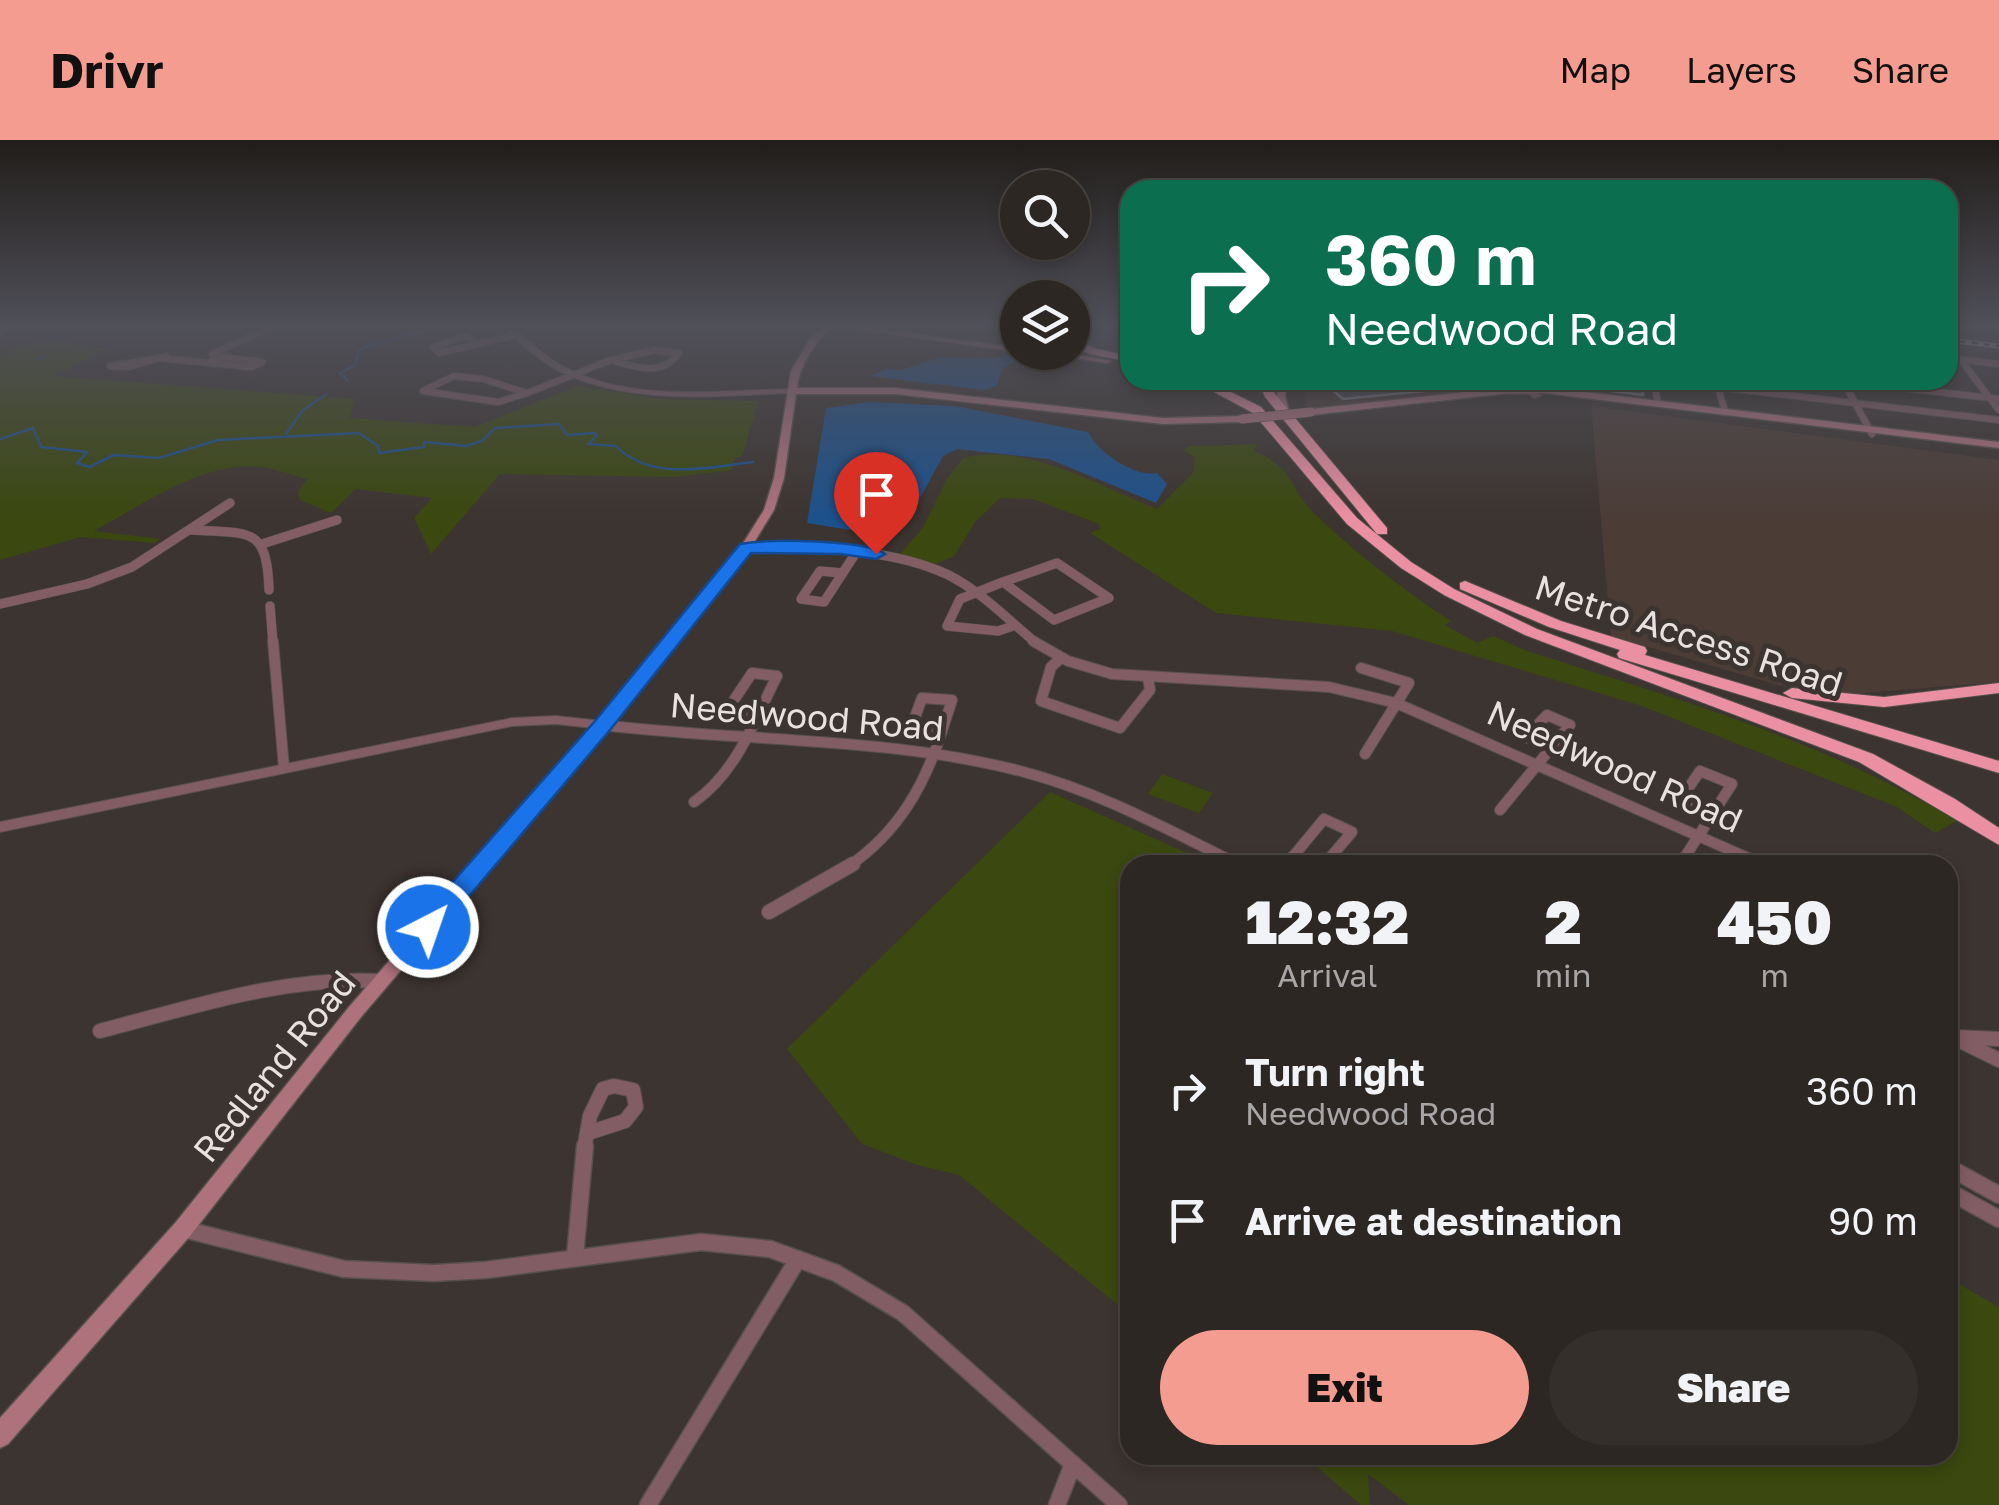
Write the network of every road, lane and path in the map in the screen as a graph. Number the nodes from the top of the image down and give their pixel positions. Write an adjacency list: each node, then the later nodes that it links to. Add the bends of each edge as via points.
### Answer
1 (424, 391): 16 (street, via 498,402)
2 (522, 391): 16 (street)
3 (530, 391): 16 (street)
4 (747, 391): 5 (street)
5 (792, 391): 17 (main road, bridge, via 895,391 1164,421); 32 (main road, Redland Road, via 778,478)
6 (1219, 391): 43 (highway, Metro Access Road, via 1257,410 1352,521 1406,566 1484,612)
7 (1235, 391): 27 (highway, via 1274,412)
8 (1268, 391): 23 (highway, Metro Access Road)
9 (1282, 391): 23 (main road)
10 (1529, 391): 17 (street)
11 (1656, 391): 19 (street)
12 (1719, 391): 22 (street)
13 (1770, 391): 20 (street)
14 (1849, 391): 20 (street)
15 (1926, 391): 18 (street)
16 (527, 392)
17 (1533, 393): 19 (main road); 25 (main road)
18 (1995, 398): 21 (street)
19 (1658, 402): 22 (main road)
20 (1855, 403): 24 (street); 25 (street)
21 (1999, 410)
22 (1725, 411): 25 (main road)
23 (1285, 412): 27 (highway, Metro Access Road)
24 (1999, 420)
25 (1871, 432): 26 (main road)
26 (1999, 448)
27 (1350, 496): 36 (highway, Metro Access Road, via 1398,544)
28 (230, 503): 30 (street)
29 (337, 520): 31 (street)
30 (192, 530): 31 (street); 39 (street, via 106,578)
31 (262, 544): 37 (street)
32 (746, 548): 33 (street, Needwood Road); 49 (main road, Redland Road)
33 (857, 551): 34 (street); 38 (street, Needwood Road, via 938,570)
34 (842, 573): 34 (street, via 824,602 801,599 820,570)
35 (1004, 582): 35 (street, via 1056,563 1109,598 1054,620); 38 (street)
36 (1464, 586): 46 (highway, via 1586,635 1812,697 1884,702); 56 (highway, Metro Access Road, via 1598,646)
37 (269, 590)
38 (976, 593): 41 (street, Needwood Road); 41 (street, via 957,601 947,626)
39 (0, 604)
40 (270, 606): 57 (street)
41 (1014, 626): 42 (street, Needwood Road)
42 (1062, 658): 45 (street, Needwood Road); 45 (street, via 1051,667 1042,701 1120,728 1150,690)
43 (1623, 666): 58 (highway, Metro Access Road); 64 (highway, via 1866,758)
44 (1361, 668): 47 (street, via 1409,683)
45 (1148, 678): 47 (street, Needwood Road, via 1329,687)
46 (1999, 688)
47 (1396, 703): 53 (street); 55 (street, Needwood Road)
48 (756, 715): 48 (street, via 726,712 752,673 776,676); 51 (street)
49 (602, 725): 51 (street, Needwood Road); 57 (street, Needwood Road, via 512,722); 71 (main road, Redland Road)
50 (943, 731): 54 (street)
51 (742, 742): 54 (street, Needwood Road); 59 (street, via 721,781)
52 (1551, 748): 55 (street)
53 (1366, 754)
54 (936, 755): 65 (street, Needwood Road, via 1022,772); 70 (street, via 915,803 889,835 845,870)
55 (1538, 763): 60 (street); 63 (street, Needwood Road)
56 (1999, 766)
57 (284, 768): 62 (street, Needwood Road)
58 (1999, 779)
59 (694, 802)
60 (1500, 810)
61 (1710, 816): 61 (street, via 1732,784 1700,771 1679,802); 63 (street)
62 (0, 826)
63 (1698, 834): 68 (street); 69 (street, Needwood Road)
64 (1999, 838)
65 (1218, 855)
66 (1294, 855): 67 (street, via 1324,819 1352,832)
67 (1332, 855)
68 (1686, 855)
69 (1743, 855)
70 (769, 912)
71 (381, 981): 72 (street, via 298,982); 82 (main road, Redland Road)
72 (100, 1031)
73 (1958, 1037): 74 (street)
74 (1999, 1039)
75 (1958, 1040): 76 (street)
76 (1999, 1060)
77 (588, 1132): 83 (street)
78 (1958, 1172): 79 (street)
79 (1999, 1195)
80 (1958, 1196): 81 (street)
81 (1999, 1219)
82 (182, 1229): 83 (street, via 344,1270 486,1270); 85 (main road, Redland Road)
83 (574, 1256): 84 (street, via 702,1242)
84 (798, 1259): 86 (street, via 903,1313); 87 (street)
85 (0, 1436)
86 (1072, 1464): 88 (street); 89 (street)
87 (648, 1505)
88 (1057, 1505)
89 (1119, 1505)

